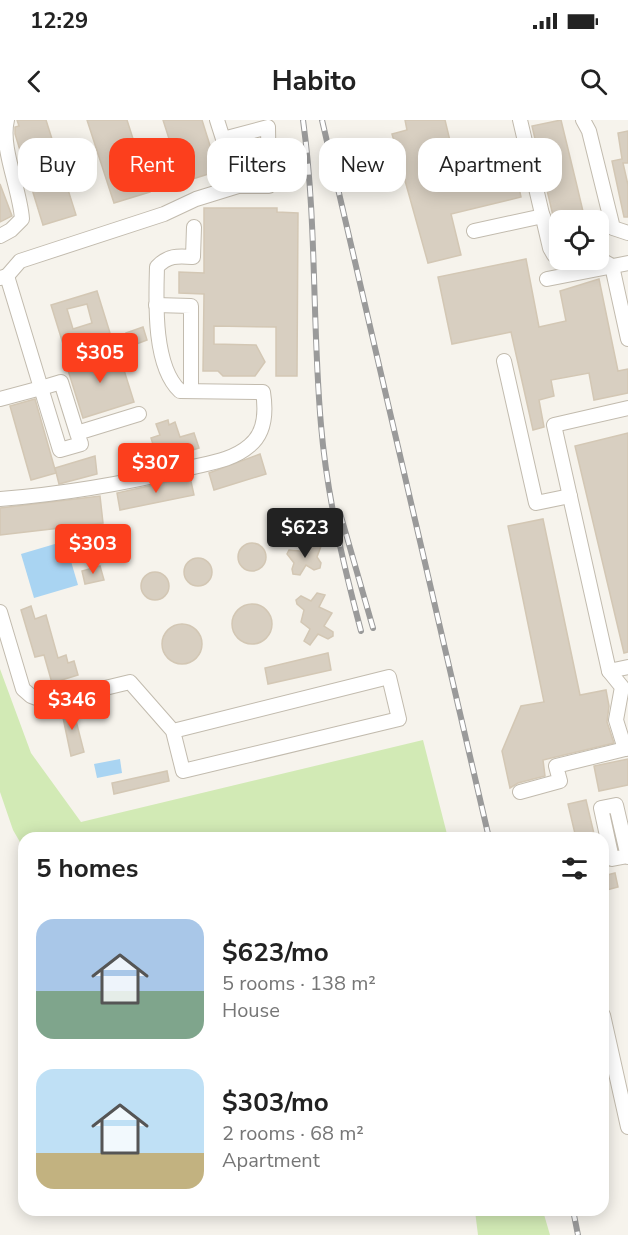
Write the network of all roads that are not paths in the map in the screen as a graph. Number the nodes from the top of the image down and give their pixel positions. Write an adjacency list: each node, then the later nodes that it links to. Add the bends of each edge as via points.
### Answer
1 (218, 120): 5 (lane)
2 (520, 120): 9 (lane)
3 (583, 120): 12 (lane, via 589,130 614,228)
4 (4, 124): 13 (lane, via 22,219)
5 (224, 138)
6 (228, 138): 7 (lane, via 268,127)
7 (268, 138)
8 (219, 192): 18 (lane, via 20,261)
9 (543, 216): 11 (lane); 14 (lane)
10 (194, 227): 20 (lane, via 193,257 164,259 157,267)
11 (474, 231)
12 (628, 233)
13 (0, 236)
14 (549, 243)
15 (628, 263): 17 (lane)
16 (609, 264): 17 (lane)
17 (612, 266): 19 (lane); 21 (lane)
18 (3, 277): 23 (lane)
19 (547, 279)
20 (156, 305): 24 (lane, via 156,327 169,375 180,391); 24 (lane, via 191,306)
21 (628, 339)
22 (504, 361): 29 (lane, via 536,503)
23 (40, 388): 25 (lane); 28 (lane, via 61,382); 28 (lane, via 60,450 81,444)
24 (191, 391): 30 (lane, via 263,392 264,423 259,436 238,453 174,472 77,492)
25 (0, 399)
26 (628, 408): 29 (lane, via 554,425)
27 (139, 414): 28 (lane)
28 (77, 433)
29 (570, 496): 33 (lane)
30 (0, 498)
31 (0, 612): 34 (lane, via 23,689 31,696 47,702 130,682)
32 (628, 667): 33 (lane)
33 (609, 671): 35 (lane, via 622,687 616,720)
34 (173, 730): 34 (lane, via 389,677 399,718 183,771)
35 (627, 749): 36 (lane, via 556,766 560,781)
36 (520, 792)
37 (609, 1043): 38 (lane)
38 (628, 1127)

